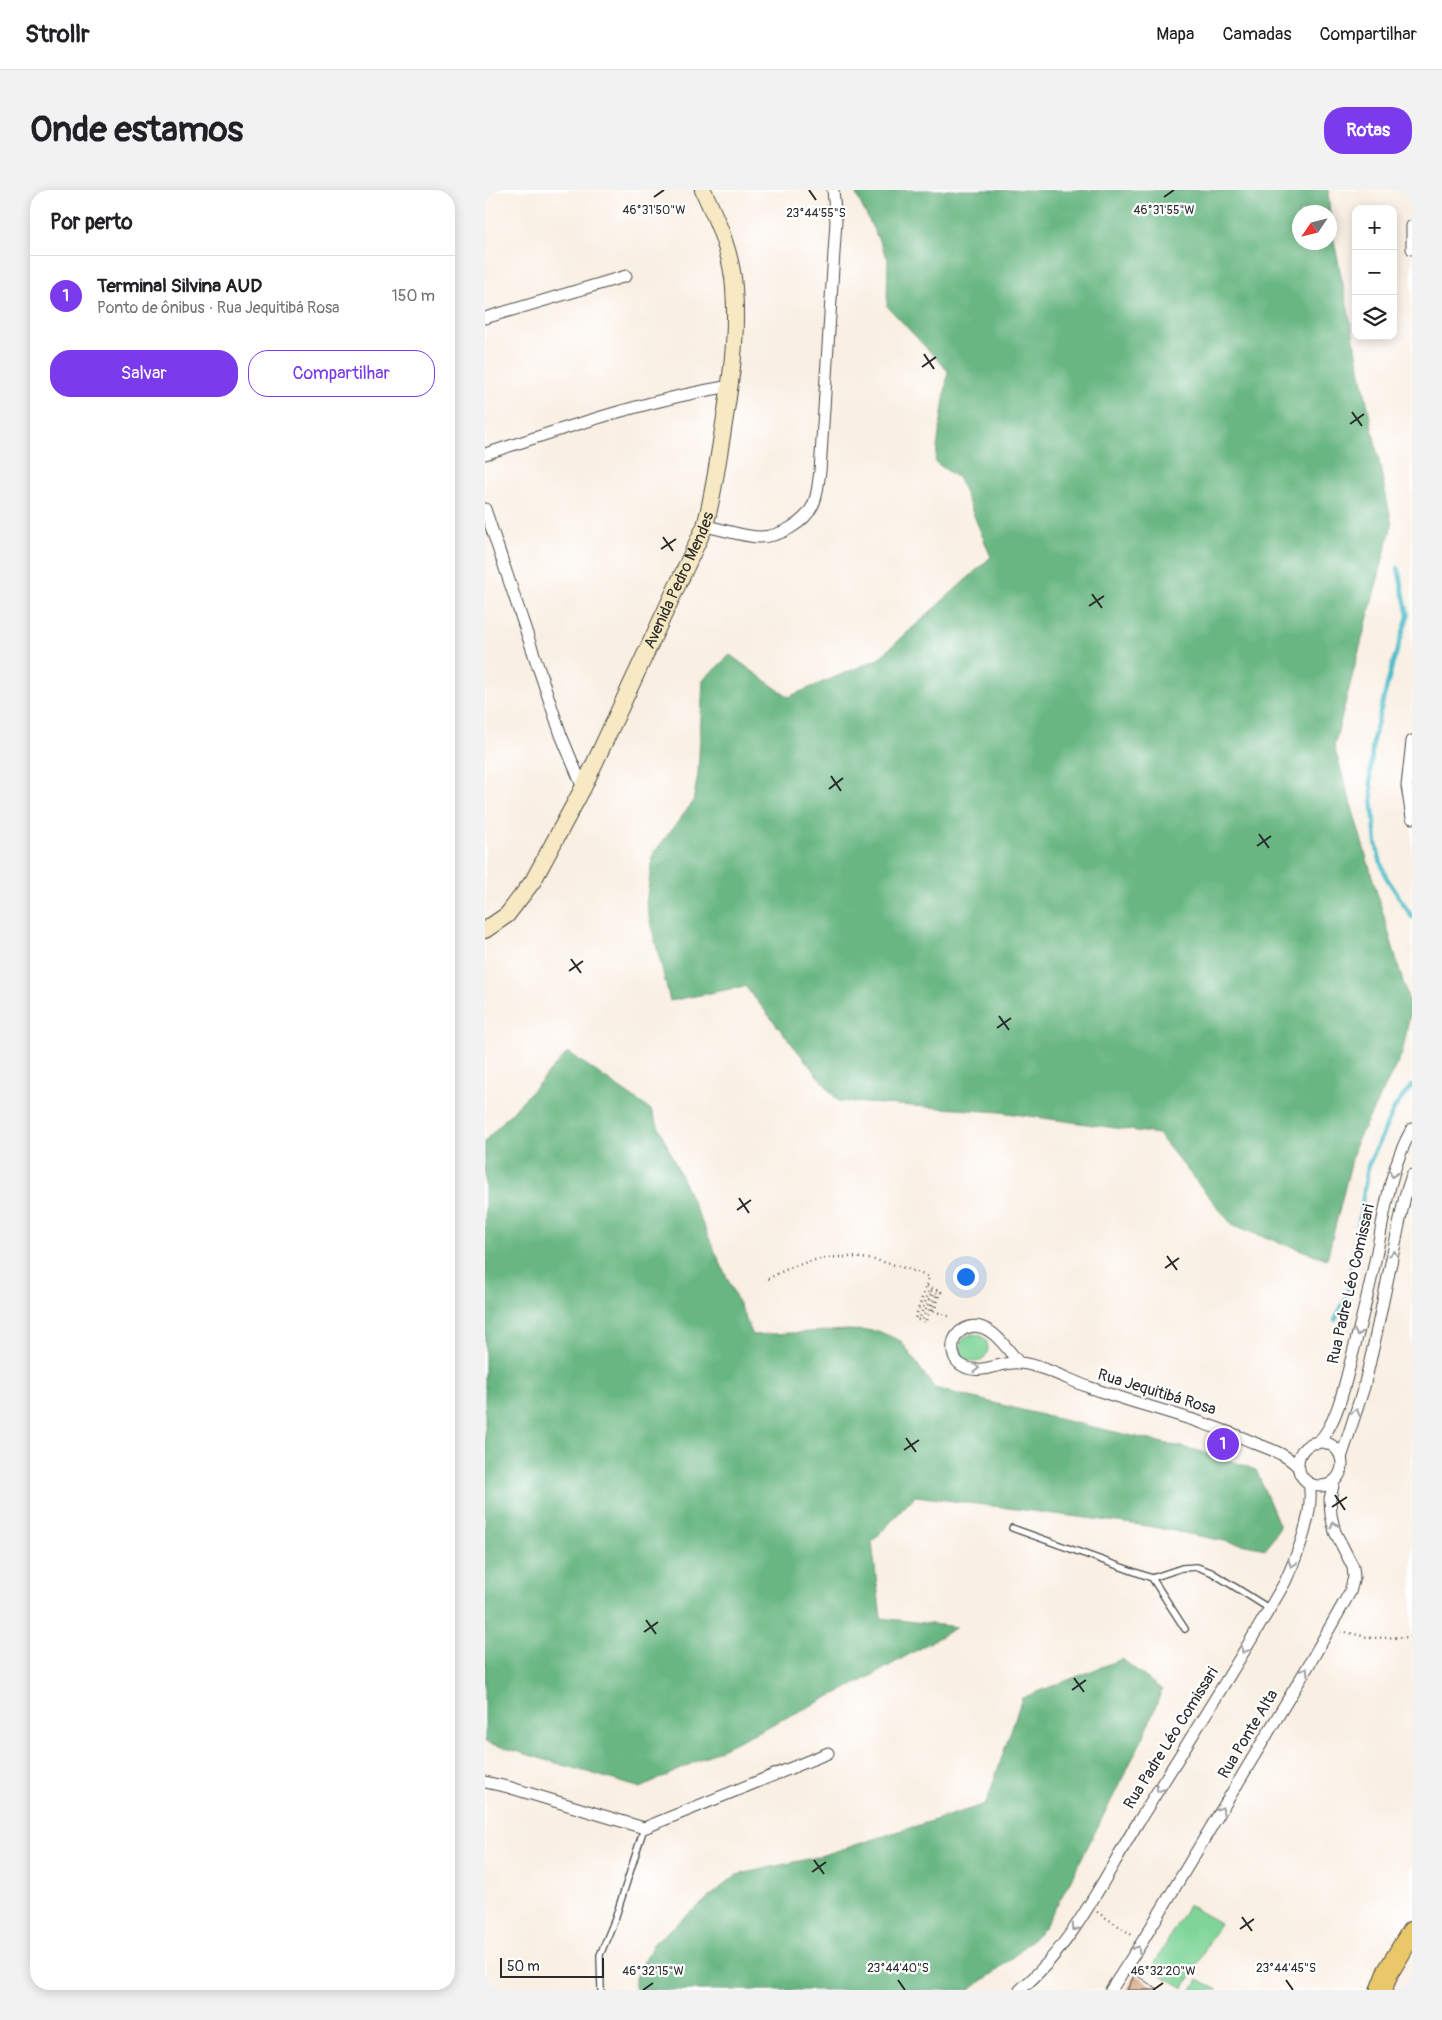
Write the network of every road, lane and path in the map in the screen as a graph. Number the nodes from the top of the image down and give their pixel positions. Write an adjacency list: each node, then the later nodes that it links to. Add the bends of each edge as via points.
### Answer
1 (703, 190): 7 (street, Avenida Pedro Mendes, via 719,227 734,287)
2 (833, 190): 10 (street, via 836,221 833,279 820,471 813,505 794,526 776,535 758,537)
3 (1412, 226): 4 (street)
4 (1412, 249)
5 (626, 276): 6 (street)
6 (485, 318)
7 (730, 386): 8 (street, via 671,397); 10 (street, Avenida Pedro Mendes)
8 (485, 454)
9 (485, 509): 12 (street, via 561,734)
10 (705, 526): 12 (street, Avenida Pedro Mendes)
11 (1412, 741): 13 (street, via 1407,786)
12 (583, 788): 14 (street, Avenida Pedro Mendes, via 533,881 507,915)
13 (1412, 818)
14 (485, 930)
15 (1412, 1129): 22 (street, Rua Padre Léo Comissari, one-way to 22, via 1391,1178 1369,1290 1346,1380 1329,1427)
16 (1412, 1175): 25 (street, Rua Padre Léo Comissari, one-way to 16, via 1364,1386)
17 (768, 1279): 18 (path, via 809,1261 857,1256 885,1261 929,1277)
18 (927, 1286): 19 (path, via 941,1292); 19 (path, via 915,1319 919,1320 929,1290 932,1291 922,1322 925,1323 935,1292 938,1293 932,1310)
19 (935, 1311): 20 (path)
20 (951, 1317)
21 (1019, 1362): 21 (street, Rua Jequitibá Rosa, one-way to 21, via 991,1332 979,1326 961,1330 953,1340 954,1356 967,1368); 24 (street, Rua Jequitibá Rosa, via 1099,1391 1226,1430)
22 (1317, 1443): 23 (street, via 1309,1445); 25 (street, via 1332,1446)
23 (1301, 1453): 24 (street); 26 (street)
24 (1285, 1456): 26 (street, Rua Jequitibá Rosa)
25 (1341, 1458): 27 (street, via 1340,1473)
26 (1299, 1468): 28 (street)
27 (1334, 1481): 28 (street, via 1322,1486); 32 (street, Rua Ponte Alta, one-way to 27, via 1354,1577 1331,1515)
28 (1309, 1483): 31 (street, Rua Padre Léo Comissari, one-way to 31, via 1309,1506 1297,1552)
29 (1012, 1528): 30 (lane)
30 (1152, 1578): 31 (lane, via 1197,1567 1211,1572); 33 (lane)
31 (1270, 1609): 38 (street, Rua Padre Léo Comissari, one-way to 38)
32 (1330, 1628): 34 (path, via 1371,1638); 40 (street, Rua Ponte Alta, one-way to 32)
33 (1185, 1629)
34 (1412, 1637)
35 (828, 1753): 37 (street)
36 (485, 1782): 37 (street)
37 (644, 1828): 42 (lane, via 600,1955)
38 (1090, 1907): 40 (path); 43 (street, Rua Padre Léo Comissari, one-way to 43, via 1049,1963)
39 (1412, 1932): 45 (highway)
40 (1142, 1942): 44 (street, Rua Ponte Alta, one-way to 40)
41 (1412, 1957): 46 (highway)
42 (601, 1990)
43 (1020, 1990)
44 (1111, 1990)
45 (1381, 1990)
46 (1389, 1990)

